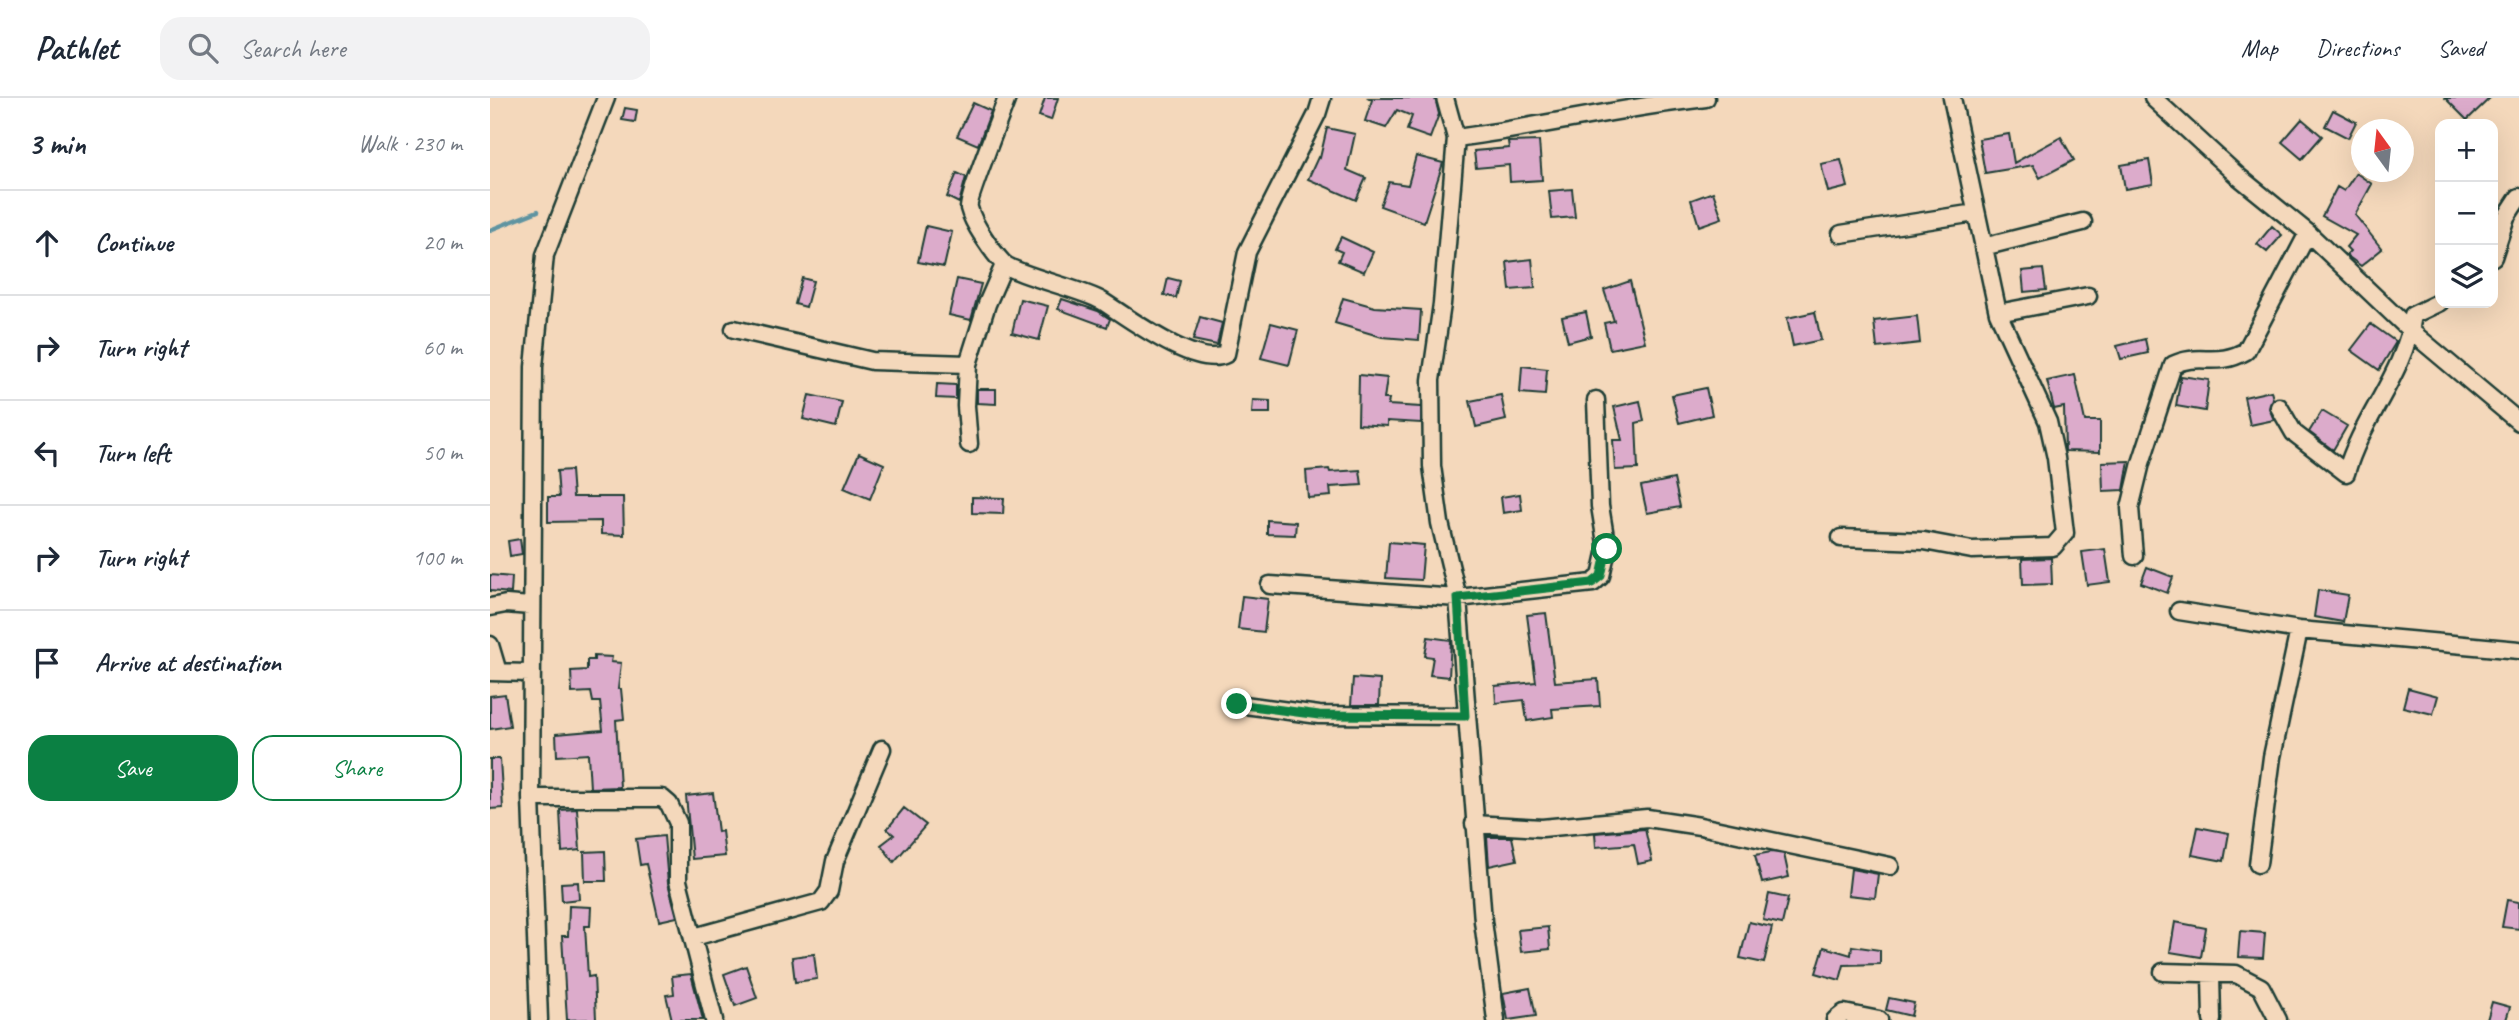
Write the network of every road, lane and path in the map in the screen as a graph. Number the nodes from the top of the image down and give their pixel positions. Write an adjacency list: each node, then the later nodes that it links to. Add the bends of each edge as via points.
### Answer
1 (606, 98): 31 (street, via 545,255 534,367)
2 (1007, 98): 16 (street, via 968,201)
3 (1322, 98): 16 (street, via 1247,252 1226,354 1220,357 1181,348 1149,334 1100,300)
4 (1445, 98): 8 (street)
5 (1706, 98): 8 (street)
6 (1952, 98): 10 (street)
7 (2154, 98): 12 (street)
8 (1456, 138): 30 (street, via 1431,380 1432,466)
9 (2519, 197): 14 (street)
10 (1975, 214): 13 (street); 15 (street)
11 (2083, 222): 15 (street)
12 (2308, 233): 21 (street); 28 (street, via 2246,351 2228,361 2183,360 2173,365 2130,508)
13 (1841, 234)
14 (2497, 245)
15 (1983, 247): 19 (street)
16 (1004, 265): 22 (street)
17 (2088, 296): 19 (street)
18 (2435, 304): 21 (street, via 2413,315)
19 (1998, 313): 27 (street, via 2048,422 2059,483 2061,541 2053,547 1972,550 1924,541)
20 (734, 329): 22 (street, via 872,361)
21 (2411, 331): 24 (street, via 2385,392 2354,444 2346,472 2294,433); 25 (street)
22 (968, 364): 26 (street)
23 (1596, 400): 30 (street, via 1600,506 1607,549 1601,576 1592,583)
24 (2280, 407)
25 (2519, 422)
26 (969, 444)
27 (1841, 538)
28 (2134, 556)
29 (1270, 584): 30 (street)
30 (1458, 598): 40 (street)
31 (530, 606): 32 (street); 38 (street)
32 (490, 607)
33 (2179, 611): 34 (street)
34 (2299, 630): 36 (street); 44 (street, via 2272,757)
35 (490, 645): 37 (street)
36 (2519, 650)
37 (494, 672): 38 (street)
38 (530, 673): 42 (street)
39 (1237, 704): 40 (street, via 1319,715)
40 (1465, 716): 43 (street)
41 (882, 749): 46 (street, via 821,902)
42 (530, 798): 46 (street, via 662,798 669,803 678,823 678,881); 49 (street)
43 (1474, 824): 45 (street, via 1542,828 1647,818); 51 (street)
44 (2258, 864)
45 (1890, 866)
46 (694, 937): 50 (street)
47 (2163, 972): 48 (street)
48 (2211, 975): 54 (street); 55 (street, via 2236,974 2261,987)
49 (539, 1020)
50 (714, 1020)
51 (1496, 1020)
52 (1835, 1020): 53 (street, via 1844,1013)
53 (1880, 1020)
54 (2212, 1020)
55 (2278, 1020)

